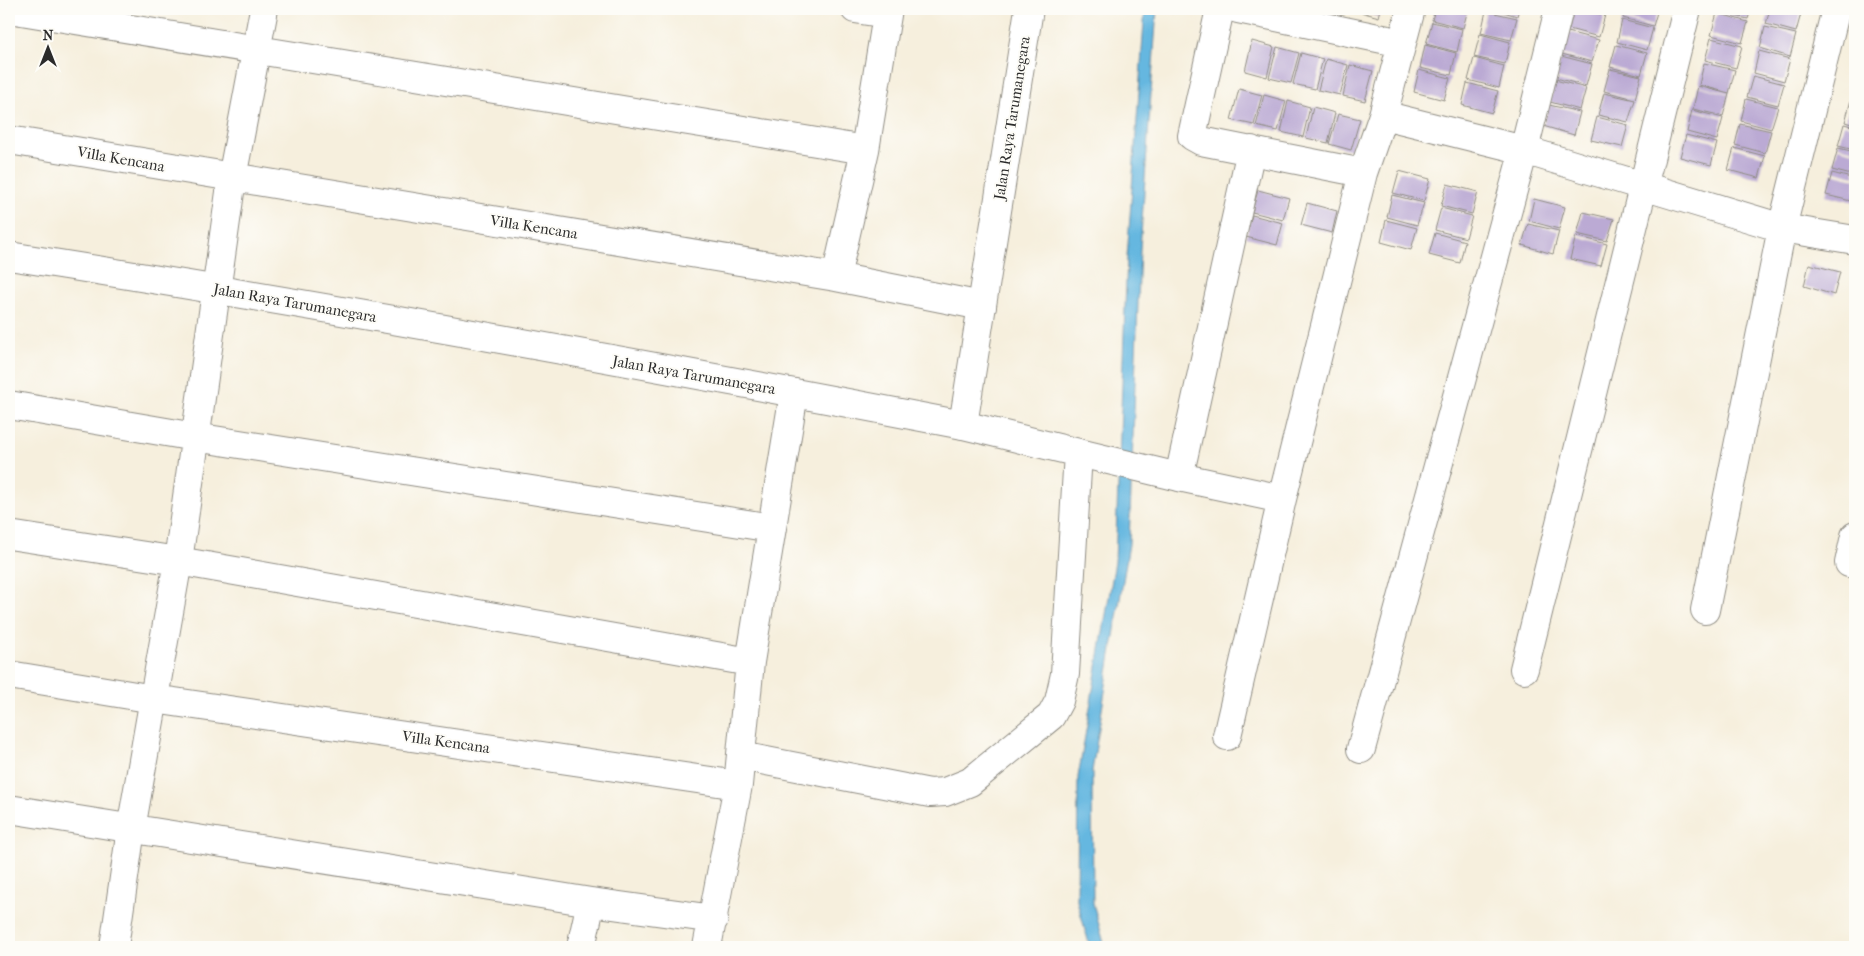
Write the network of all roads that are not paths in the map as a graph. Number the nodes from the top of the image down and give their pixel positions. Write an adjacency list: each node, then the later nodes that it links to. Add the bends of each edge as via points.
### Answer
1 (9, 9): 13 (street)
2 (264, 9): 13 (street)
3 (856, 9): 11 (street)
4 (1029, 9): 27 (street, Jalan Raya Tarumanegara)
5 (1220, 9): 17 (street, via 1192,136 1201,141)
6 (1238, 9): 12 (street)
7 (1411, 9): 12 (street)
8 (1559, 9): 18 (street)
9 (1687, 9): 21 (street)
10 (1836, 9): 22 (street)
11 (888, 11): 16 (street)
12 (1402, 43): 14 (street)
13 (257, 49): 16 (street); 20 (street)
14 (1383, 115): 18 (street); 19 (street)
15 (9, 140): 20 (street, Villa Kencana)
16 (864, 150): 25 (street)
17 (1251, 150): 19 (street); 33 (street)
18 (1524, 150): 21 (street); 46 (street)
19 (1363, 173): 34 (street)
20 (232, 178): 25 (street, Villa Kencana); 26 (street)
21 (1642, 186): 22 (street); 42 (street)
22 (1782, 228): 23 (street); 40 (street)
23 (1855, 240)
24 (9, 256): 26 (street, Jalan Raya Tarumanegara)
25 (836, 277): 27 (street, Villa Kencana)
26 (218, 288): 28 (street, Jalan Raya Tarumanegara); 31 (street)
27 (982, 306): 30 (street, Jalan Raya Tarumanegara)
28 (794, 392): 30 (street, Jalan Raya Tarumanegara); 35 (street)
29 (9, 404): 31 (street)
30 (963, 425): 32 (street)
31 (195, 437): 35 (street); 38 (street)
32 (1091, 456): 33 (street); 47 (street, via 1064,674 1059,701 1051,716 970,782 945,792 930,793)
33 (1179, 477): 34 (street)
34 (1282, 499): 45 (street)
35 (772, 528): 41 (street)
36 (9, 536): 38 (street)
37 (1855, 536): 39 (street)
38 (178, 561): 41 (street); 44 (street)
39 (1849, 563)
40 (1705, 610)
41 (750, 662): 47 (street)
42 (1524, 669)
43 (9, 675): 44 (street, Villa Kencana)
44 (154, 699): 48 (street, Villa Kencana); 50 (street)
45 (1227, 736)
46 (1361, 749)
47 (741, 756): 48 (street)
48 (738, 785): 52 (street)
49 (9, 809): 50 (street)
50 (131, 829): 51 (street); 53 (street)
51 (591, 902): 52 (street); 54 (street)
52 (714, 919): 55 (street)
53 (114, 947)
54 (581, 947)
55 (707, 947)

